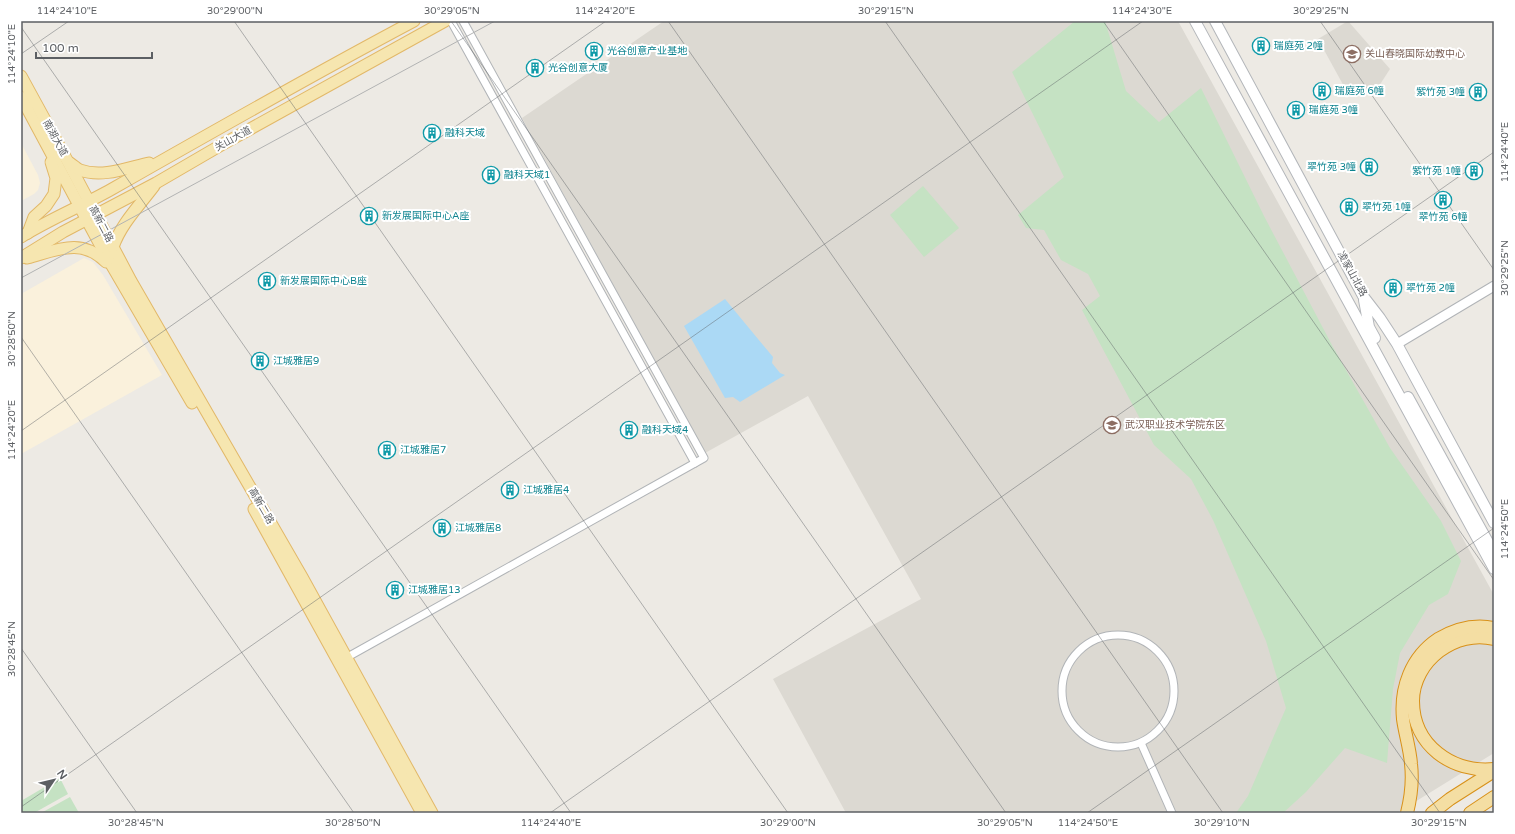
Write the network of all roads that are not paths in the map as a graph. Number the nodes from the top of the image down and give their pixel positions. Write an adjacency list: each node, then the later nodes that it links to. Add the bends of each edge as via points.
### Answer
1 (414, 21): 10 (main road, 关山大道)
2 (445, 21): 12 (main road, 关山大道)
3 (451, 21): 22 (street)
4 (463, 21): 22 (street, via 704,458)
5 (1195, 21): 25 (main road)
6 (1215, 21): 20 (main road, 凌家山北路)
7 (21, 76): 11 (main road, 南湖大道)
8 (21, 97): 9 (main road, 南湖大道)
9 (30, 114): 13 (main road, 南湖大道); 15 (main road, via 53,169 56,185 54,194 34,217)
10 (161, 160): 11 (main road, via 109,173 79,170); 13 (main road, 关山大道)
11 (68, 162): 13 (main road, 南湖大道)
12 (156, 183): 14 (main road, 关山大道); 16 (main road, via 117,236)
13 (84, 203): 14 (main road, 南湖大道); 15 (main road, 关山大道)
14 (92, 217): 16 (main road, 高新二路); 17 (main road, 关山大道); 18 (main road, 高新二路)
15 (24, 235)
16 (113, 247): 28 (main road, 高新二路, via 302,577)
17 (21, 259): 18 (main road, via 60,248 82,247 98,254)
18 (118, 274): 28 (main road, 高新二路)
19 (1494, 286): 21 (street)
20 (1363, 296): 21 (main road, 凌家山北路); 24 (main road, via 1369,327)
21 (1397, 344): 23 (main road, 凌家山北路)
22 (695, 463): 28 (street)
23 (1494, 523)
24 (1494, 553)
25 (1494, 569)
26 (1494, 628): 36 (highway, via 1476,626 1443,636 1423,652 1410,672 1405,685 1403,718 1412,771)
27 (1494, 639): 30 (highway, via 1465,638 1442,649 1425,665 1419,676 1413,700 1420,732 1439,755 1460,766)
28 (342, 660): 33 (main road, 高新二路); 34 (main road, 高新二路)
29 (1140, 743): 29 (street, via 1122,747 1102,745 1085,737 1071,723 1063,705 1061,686 1066,667 1077,651 1092,640 1109,635 1133,637 1144,641 1158,652 1169,667 1174,684 1173,702 1167,719 1156,733); 35 (street)
30 (1494, 770): 37 (highway)
31 (1494, 793): 38 (main road)
32 (1494, 797): 39 (highway)
33 (422, 813)
34 (432, 813)
35 (1172, 813)
36 (1407, 813)
37 (1432, 813)
38 (1464, 813)
39 (1470, 813)

